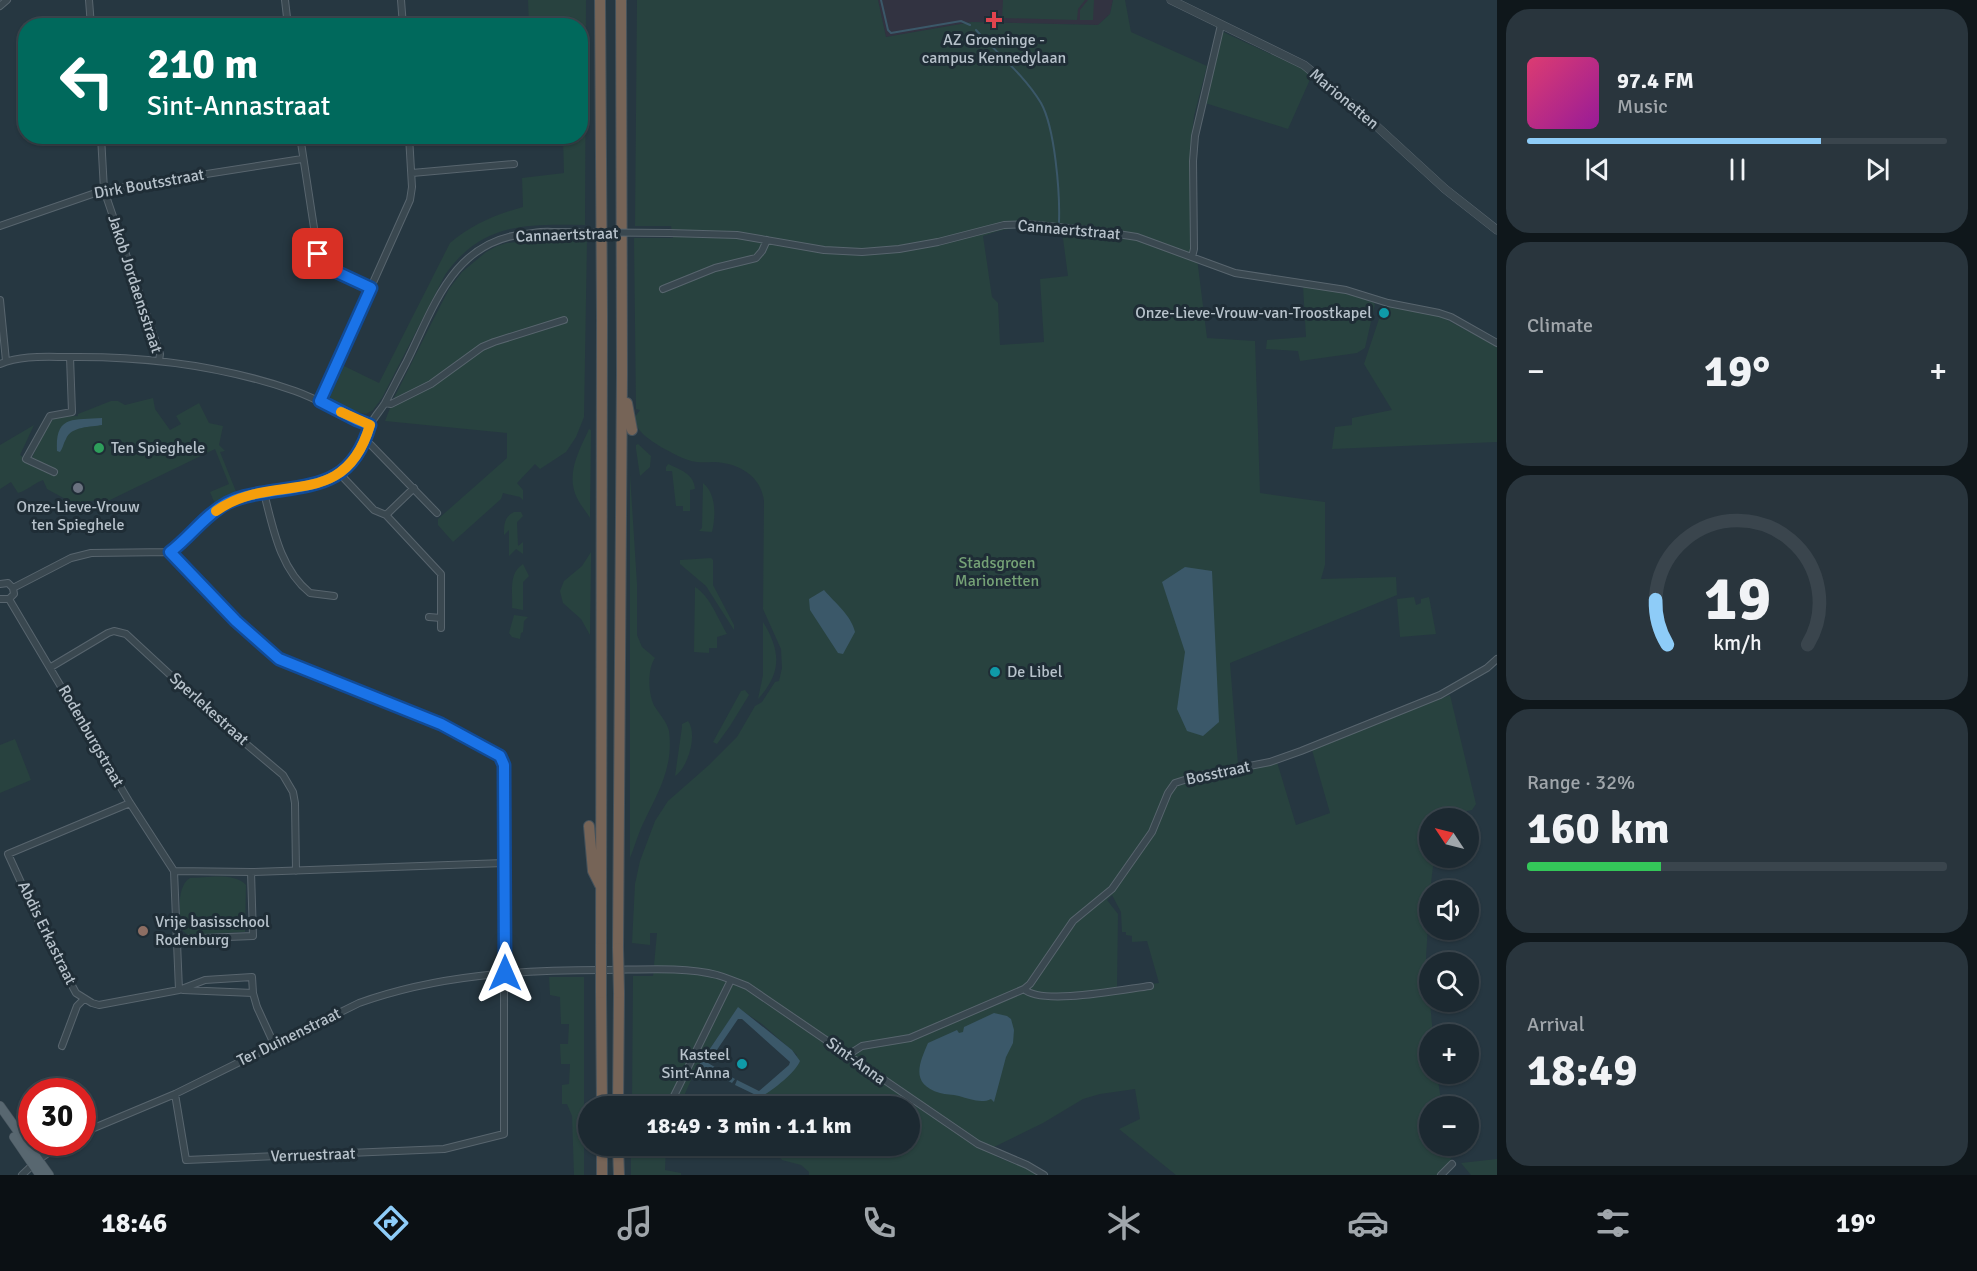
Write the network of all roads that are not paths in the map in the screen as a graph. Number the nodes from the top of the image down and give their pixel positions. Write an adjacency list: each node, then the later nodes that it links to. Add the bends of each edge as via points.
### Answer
1 (7, 0): 8 (street)
2 (89, 0): 9 (street)
3 (285, 0): 10 (street)
4 (401, 0): 11 (street)
5 (600, 0): 27 (highway)
6 (621, 0): 33 (highway)
7 (1171, 0): 12 (street, Marionetten)
8 (0, 6)
9 (90, 18)
10 (287, 18)
11 (402, 18)
12 (1221, 25): 21 (street, Marionetten, via 1296,60 1314,73 1444,189); 23 (street, via 1195,136)
13 (101, 144): 19 (street, Jakob Jordaensstraat)
14 (301, 144): 16 (street)
15 (410, 144): 18 (street)
16 (302, 159): 19 (street, Dirk Boutsstraat); 24 (street, via 318,254 326,267)
17 (514, 165): 18 (street)
18 (412, 173): 24 (street, via 410,200)
19 (104, 190): 20 (street, Dirk Boutsstraat); 31 (street, Jakob Jordaensstraat, via 160,354)
20 (0, 226)
21 (1497, 230)
22 (767, 240): 23 (street, Cannaertstraat, via 838,251 881,251 1004,225 1027,224 1137,237); 25 (street, via 756,258 715,268); 36 (street, Cannaertstraat, bridge, via 713,233 552,232 497,240 462,262 447,283)
23 (1192, 257): 29 (street, Cannaertstraat, via 1235,273 1346,290 1439,313)
24 (371, 288): 35 (street)
25 (663, 289)
26 (0, 300): 32 (street)
27 (602, 317): 34 (highway); 63 (highway)
28 (564, 320): 36 (street, via 482,347 431,384 391,404)
29 (1497, 343)
30 (70, 357): 31 (street); 32 (street); 40 (street, via 72,412 50,416 26,459)
31 (159, 361): 35 (street, via 266,382)
32 (3, 362)
33 (622, 373): 38 (highway); 65 (highway)
34 (594, 377)
35 (320, 401): 37 (street)
36 (385, 403): 37 (street, Cannaertstraat)
37 (370, 425): 41 (street, Cannaertstraat, via 365,443)
38 (632, 430)
39 (372, 445): 42 (street)
40 (54, 472)
41 (340, 474): 43 (street, Cannaertstraat, via 315,484); 45 (street, via 374,510)
42 (414, 488): 44 (street); 45 (street)
43 (264, 493): 46 (street, Cannaertstraat, via 226,503); 49 (street, via 285,562 310,593)
44 (437, 513)
45 (386, 515): 53 (street, via 441,574)
46 (170, 552): 48 (street, via 91,553 71,558); 59 (street, via 236,621 279,659 441,724 500,756 504,765)
47 (0, 582): 48 (street)
48 (13, 588): 51 (street)
49 (334, 596)
50 (0, 599): 51 (street)
51 (9, 599): 56 (street, Rodenburgstraat)
52 (429, 617): 53 (street)
53 (441, 618): 54 (street)
54 (441, 628)
55 (1497, 659): 70 (street, Bosstraat, via 1440,695 1301,751 1270,762 1175,783 1152,832 1112,890 1073,921 1037,977)
56 (51, 667): 57 (street, Rodenburgstraat); 61 (street, Sperlekestraat, via 114,631 135,641 284,775 295,803)
57 (130, 803): 60 (street, Rodenburgstraat); 73 (street, Abdis Erkastraat, via 8,854 45,935 76,993)
58 (589, 826): 63 (highway, via 593,872)
59 (504, 863): 61 (street); 67 (street)
60 (174, 871): 62 (street); 66 (street)
61 (296, 871): 62 (street)
62 (251, 872): 66 (street, via 253,936)
63 (601, 888): 78 (highway, bridge)
64 (628, 892): 65 (highway)
65 (619, 907): 79 (highway, bridge)
66 (178, 939): 71 (street)
67 (505, 973): 68 (street, Sint-Anna, via 651,970 700,972); 74 (street, Ter Duinenstraat, via 388,993); 77 (street, Verruestraat, via 504,1134 444,1149 186,1160)
68 (732, 980): 76 (street, Sint-Anna, via 758,993); 80 (street)
69 (1150, 986): 70 (street, via 1059,996 1031,994)
70 (1024, 989): 76 (street, Bosstraat, via 910,1038 862,1046)
71 (179, 990): 72 (street, Abdis Erkastraat); 72 (street, Abdis Erkastraat, via 205,980 252,977); 73 (street, Abdis Erkastraat, via 99,1005)
72 (253, 993): 74 (street, Abdis Erkastraat)
73 (84, 999): 75 (street, Abdis Erkastraat, via 77,1006)
74 (274, 1044): 77 (street, Ter Duinenstraat)
75 (62, 1046)
76 (848, 1055): 93 (street, Sint-Anna, via 978,1144)
77 (175, 1094): 82 (street, Ter Duinenstraat)
78 (602, 1096)
79 (618, 1096)
80 (674, 1096)
81 (1, 1114): 86 (main road)
82 (96, 1128)
83 (44, 1156): 86 (street)
84 (602, 1156): 91 (highway)
85 (618, 1156): 92 (highway)
86 (35, 1162): 88 (street); 89 (main road); 90 (main road)
87 (1452, 1164): 94 (street)
88 (21, 1175)
89 (40, 1175)
90 (49, 1175)
91 (602, 1175)
92 (619, 1175)
93 (1044, 1175)
94 (1441, 1175)

